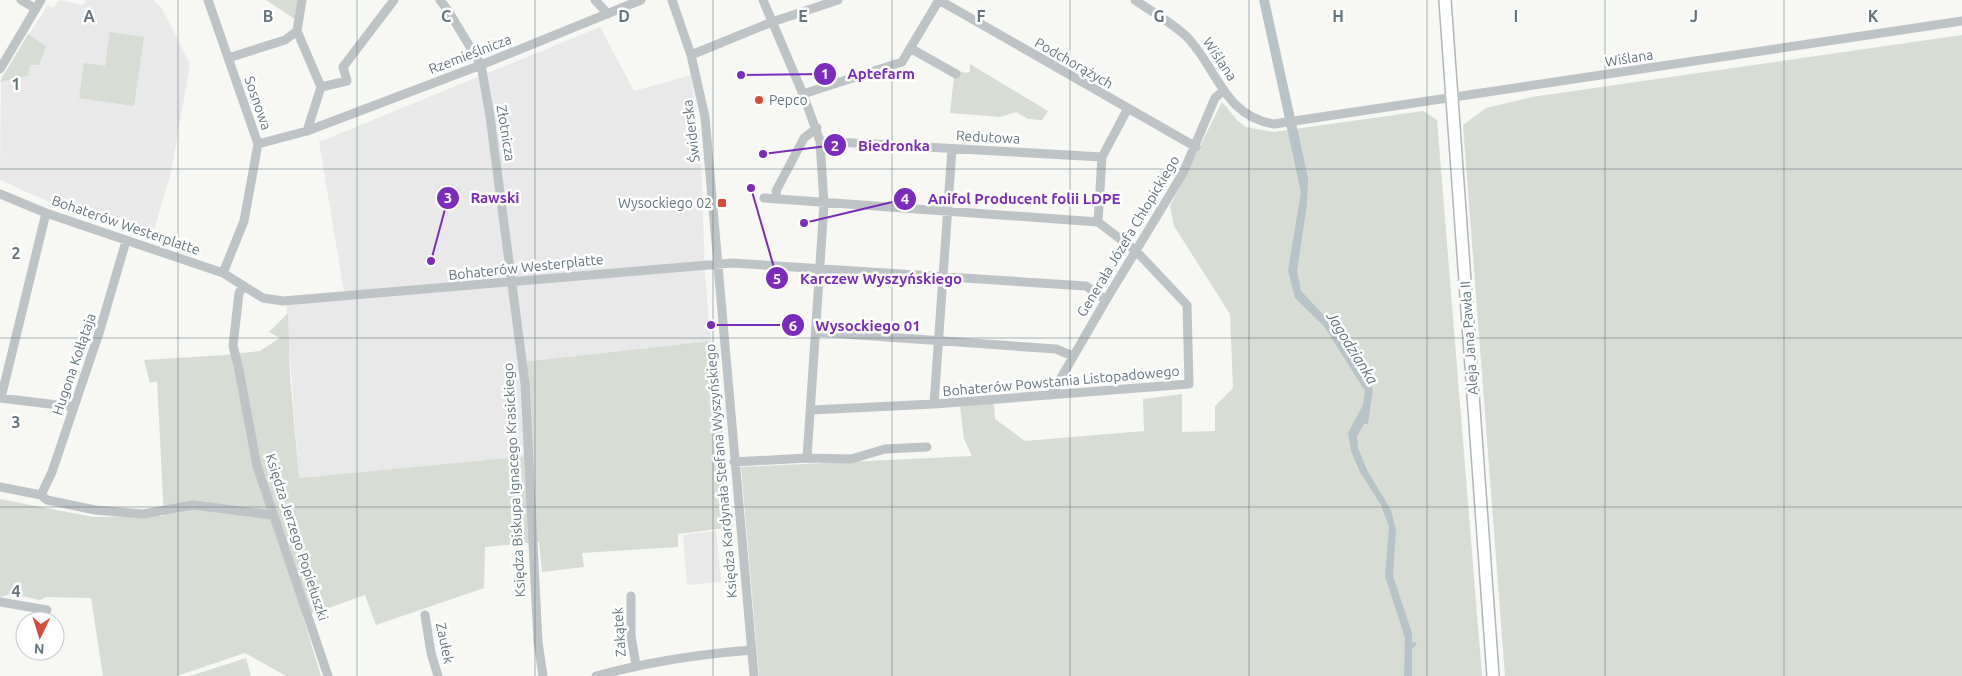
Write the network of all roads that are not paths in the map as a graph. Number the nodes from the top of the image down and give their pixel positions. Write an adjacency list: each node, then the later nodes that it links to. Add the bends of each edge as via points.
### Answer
1 (22, 0): 16 (street)
2 (41, 0): 16 (street)
3 (208, 0): 23 (street, Sosnowa)
4 (302, 0): 20 (street)
5 (394, 0): 27 (street, via 343,67 347,81)
6 (440, 0): 24 (street, Złotnicza)
7 (595, 0): 17 (street)
8 (641, 0): 17 (street, Rzemieślnicza)
9 (672, 0): 22 (street, Świderska)
10 (763, 0): 19 (street)
11 (838, 0): 19 (street)
12 (939, 0): 21 (street); 31 (street, Podchorążych)
13 (1135, 0): 15 (street, Wiślana)
14 (1444, 0): 30 (main road, Aleja Jana Pawła II)
15 (1147, 3): 28 (street, Wiślana, via 1190,40)
16 (36, 9): 25 (street)
17 (608, 14): 24 (street, Rzemieślnicza)
18 (1962, 21): 30 (street, Wiślana)
19 (772, 22): 22 (street); 29 (street)
20 (296, 31): 23 (street, via 285,40); 27 (street)
21 (910, 48): 26 (street); 29 (street, via 902,62)
22 (692, 55): 48 (street, Świderska, via 705,116)
23 (228, 58): 35 (street, Sosnowa)
24 (481, 65): 33 (street, Rzemieślnicza); 52 (street, Złotnicza)
25 (0, 68)
26 (956, 74)
27 (321, 88): 33 (street)
28 (1224, 90): 30 (street, Wiślana, via 1249,117 1284,124); 36 (street, Generała Józefa Chłopickiego, via 1215,98)
29 (803, 94): 32 (street)
30 (1452, 98): 80 (main road, Aleja Jana Pawła II)
31 (1127, 110): 36 (street, Podchorążych); 38 (street)
32 (816, 128): 34 (street); 41 (street, via 804,138 776,191)
33 (307, 131): 35 (street, Rzemieślnicza)
34 (820, 141): 37 (street, Redutowa); 42 (street)
35 (258, 144): 50 (street, Sosnowa, via 244,221)
36 (1196, 147): 47 (street, Generała Józefa Chłopickiego)
37 (952, 149): 38 (street, Redutowa); 43 (street)
38 (1102, 157): 45 (street)
39 (0, 194): 44 (street, Bohaterów Westerplatte)
40 (764, 198): 41 (street)
41 (777, 199): 42 (street)
42 (824, 204): 43 (street); 49 (street)
43 (947, 212): 45 (street); 51 (street)
44 (46, 213): 46 (street, Bohaterów Westerplatte); 59 (street)
45 (1098, 222): 47 (street)
46 (126, 240): 50 (street, Bohaterów Westerplatte); 61 (street, Hugona Kołłątaja)
47 (1136, 251): 54 (street, Generała Józefa Chłopickiego); 58 (street, Bohaterów Powstania Listopadowego, via 1186,305 1189,384)
48 (717, 263): 49 (street, Bohaterów Westerplatte); 52 (street, Bohaterów Westerplatte); 65 (street, Księdza Kardynała Stefana Wyszyńskiego)
49 (820, 269): 51 (street, Bohaterów Westerplatte); 55 (street)
50 (223, 273): 53 (street, Bohaterów Westerplatte)
51 (942, 276): 54 (street, Bohaterów Westerplatte, via 1086,286); 56 (street)
52 (512, 282): 53 (street, Bohaterów Westerplatte, via 286,301 263,298); 77 (street, Księdza Biskupa Ignacego Krasickiego, via 525,384 536,623)
53 (243, 287): 68 (street, Księdza Jerzego Popiełuszki, via 239,293 233,346 257,466)
54 (1106, 300): 57 (street, Generała Józefa Chłopickiego)
55 (816, 332): 56 (street); 62 (street)
56 (938, 340): 57 (street, via 1056,350); 60 (street)
57 (1073, 356): 58 (street, Generała Józefa Chłopickiego)
58 (1051, 395): 60 (street, Bohaterów Powstania Listopadowego)
59 (0, 398): 61 (street)
60 (934, 404): 62 (street, Bohaterów Powstania Listopadowego)
61 (74, 407): 67 (street, Hugona Kołłątaja)
62 (812, 410): 64 (street)
63 (927, 447): 64 (street, via 885,449 851,458)
64 (807, 458): 65 (street)
65 (734, 462): 73 (street, Księdza Kardynała Stefana Wyszyńskiego)
66 (0, 487): 67 (street)
67 (41, 495): 68 (street, via 47,500 95,510 143,514 193,505)
68 (273, 515): 75 (street, Księdza Jerzego Popiełuszki)
69 (631, 596): 74 (street, Zakątek, via 631,636)
70 (0, 602): 71 (street)
71 (48, 610)
72 (425, 615): 76 (street, Zaułek)
73 (752, 650): 74 (street); 79 (street, Księdza Kardynała Stefana Wyszyńskiego)
74 (636, 665): 78 (street)
75 (328, 676)
76 (438, 676)
77 (543, 676)
78 (596, 676)
79 (754, 676)
80 (1493, 676)

